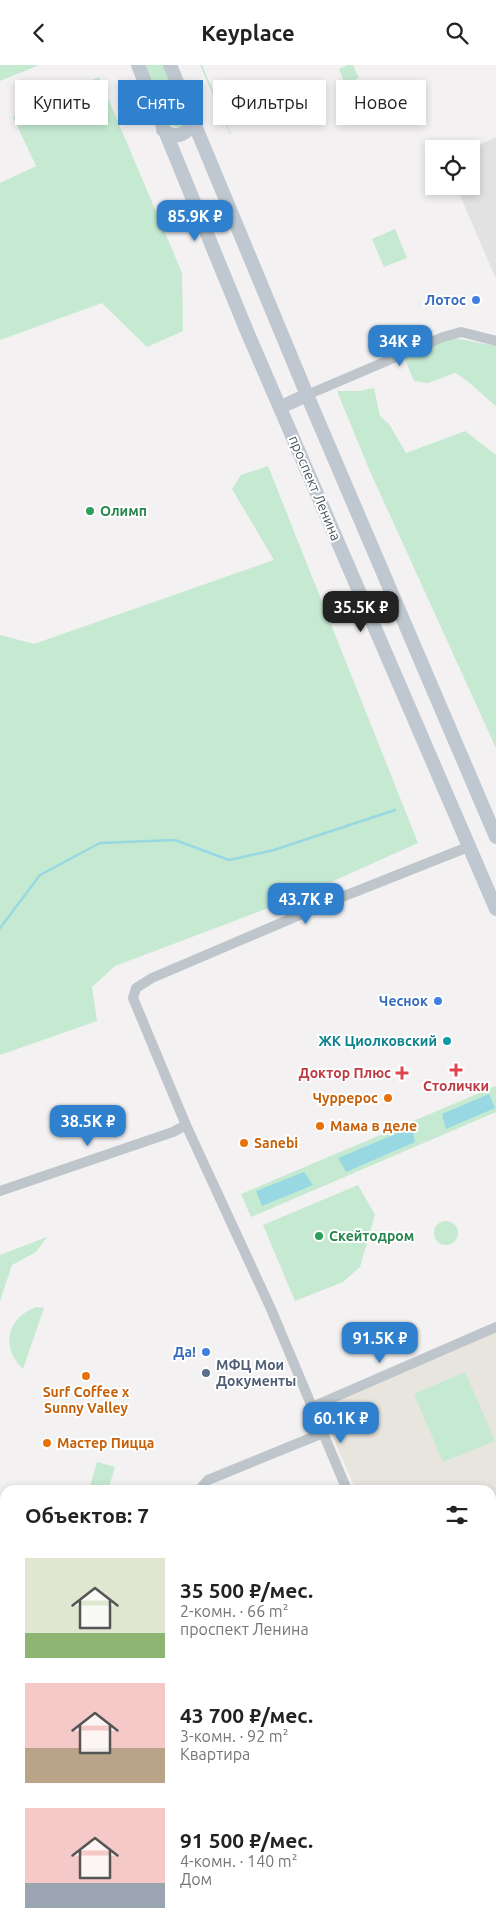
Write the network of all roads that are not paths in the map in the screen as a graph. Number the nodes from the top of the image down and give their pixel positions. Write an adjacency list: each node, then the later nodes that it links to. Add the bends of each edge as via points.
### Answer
1 (138, 65): 6 (main road, проспект Ленина)
2 (170, 65): 3 (main road, проспект Ленина)
3 (176, 80)
4 (190, 125): 6 (main road, via 183,135 174,136)
5 (194, 125): 8 (main road, проспект Ленина)
6 (164, 130): 9 (main road, проспект Ленина)
7 (496, 341): 8 (street, via 460,332)
8 (307, 395): 9 (main road); 10 (main road, проспект Ленина)
9 (280, 407): 11 (main road, проспект Ленина)
10 (496, 837)
11 (468, 847): 12 (main road, проспект Ленина); 13 (street, via 198,957 136,988 133,998)
12 (496, 909)
13 (186, 1125): 14 (street); 16 (street, via 271,1309)
14 (0, 1191)
15 (496, 1327): 16 (street)
16 (312, 1407): 17 (street)
17 (322, 1433): 18 (street, via 208,1480); 19 (street)
18 (204, 1485)
19 (345, 1485)

